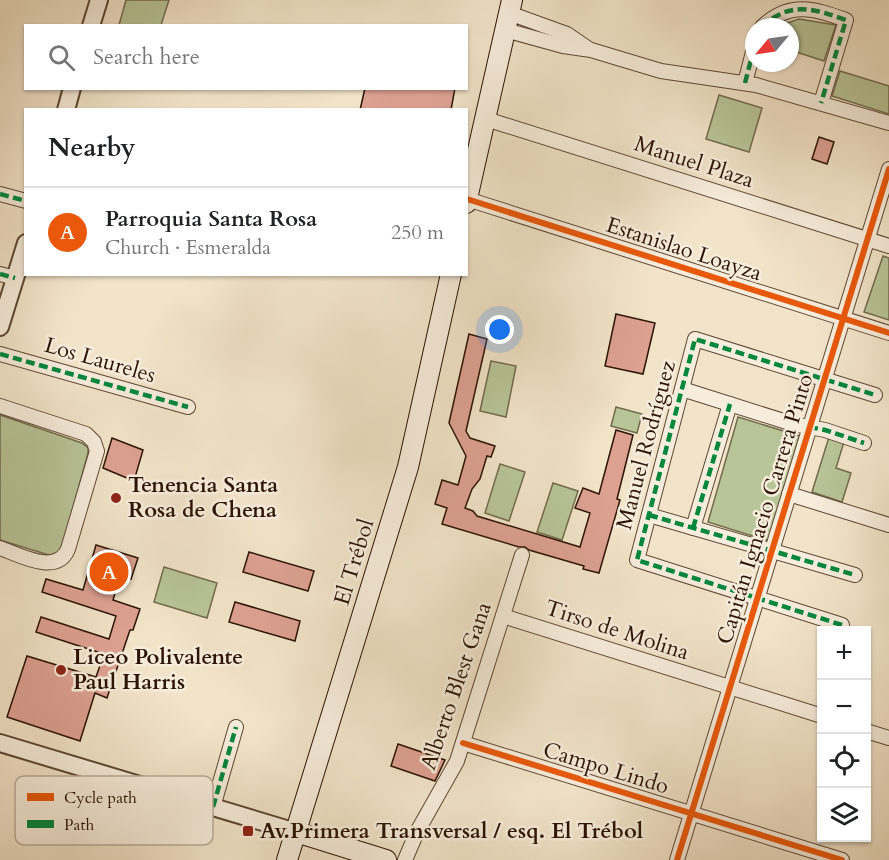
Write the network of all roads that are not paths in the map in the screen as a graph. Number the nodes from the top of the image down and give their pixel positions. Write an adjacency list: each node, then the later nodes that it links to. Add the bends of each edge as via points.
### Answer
1 (99, 0): 4 (street)
2 (509, 15): 6 (street, via 563,46 662,71); 10 (main road)
3 (774, 18): 8 (street, via 792,10 814,9 846,20)
4 (92, 24)
5 (748, 72): 6 (street)
6 (745, 83): 8 (street)
7 (71, 90): 9 (street)
8 (821, 103): 11 (street)
9 (67, 108)
10 (486, 118): 14 (main road); 17 (street, Manuel Plaza)
11 (889, 123)
12 (889, 169): 17 (street, Capitán Ignacio Carrera Pinto)
13 (0, 194): 15 (street)
14 (468, 197)
15 (24, 200)
16 (468, 201): 22 (street, Estanislao Loayza)
17 (867, 239): 19 (street, Manuel Plaza); 22 (street, Capitán Ignacio Carrera Pinto)
18 (24, 246): 20 (street)
19 (889, 246)
20 (7, 276): 23 (street)
21 (451, 276): 55 (main road, El Trébol, via 408,467)
22 (842, 319): 24 (street, Estanislao Loayza); 26 (street, Capitán Ignacio Carrera Pinto)
23 (0, 327)
24 (889, 333)
25 (0, 354): 31 (street, Los Laureles)
26 (824, 380): 27 (street, Manuel Rodríguez, via 695,339); 28 (street); 32 (street, Capitán Ignacio Carrera Pinto)
27 (682, 389): 29 (street); 35 (street, Manuel Rodríguez)
28 (875, 395)
29 (730, 404): 32 (street); 37 (street)
30 (0, 406): 38 (street, via 86,434 94,442 96,456 68,549 60,561 45,562)
31 (188, 408)
32 (809, 427): 33 (street); 34 (street, Capitán Ignacio Carrera Pinto)
33 (864, 443)
34 (789, 494): 36 (street); 39 (street, Capitán Ignacio Carrera Pinto)
35 (649, 515): 37 (street); 42 (street, Manuel Rodríguez, via 637,560)
36 (889, 525)
37 (693, 528): 39 (street)
38 (0, 548)
39 (771, 551): 41 (street); 42 (street, Capitán Ignacio Carrera Pinto)
40 (522, 555): 43 (street, Alberto Blest Gana)
41 (855, 575)
42 (757, 598): 44 (street); 45 (street, Capitán Ignacio Carrera Pinto)
43 (503, 616): 45 (street, Tirso de Molina); 51 (street, Alberto Blest Gana)
44 (842, 625)
45 (729, 688): 46 (street, Tirso de Molina); 54 (street, Capitán Ignacio Carrera Pinto)
46 (817, 714)
47 (236, 727): 53 (street)
48 (871, 731): 49 (street)
49 (889, 738)
50 (0, 743): 52 (street)
51 (463, 743): 54 (street, Campo Lindo); 58 (street, Alberto Blest Gana, via 453,770)
52 (110, 776)
53 (213, 807): 55 (street)
54 (691, 813): 59 (street, Capitán Ignacio Carrera Pinto); 60 (street, Campo Lindo)
55 (296, 832): 56 (main road, El Trébol); 57 (main road)
56 (287, 860)
57 (386, 860)
58 (405, 860)
59 (677, 860)
60 (842, 860)

